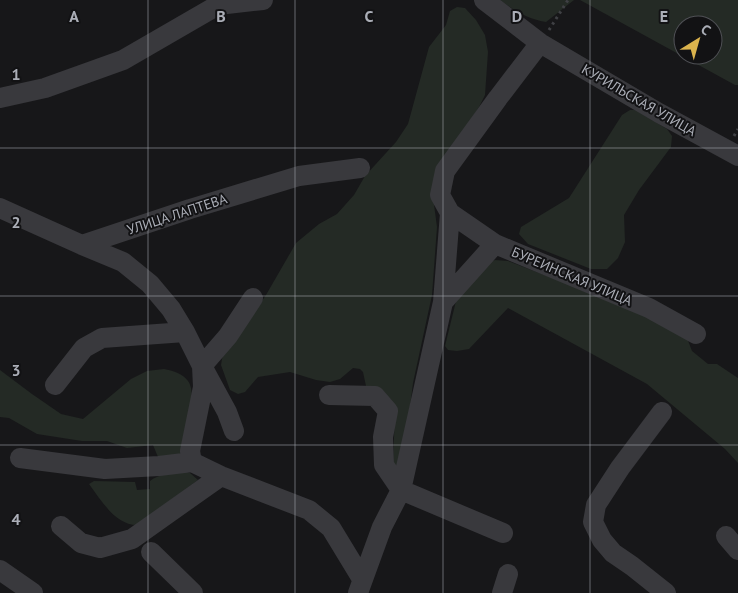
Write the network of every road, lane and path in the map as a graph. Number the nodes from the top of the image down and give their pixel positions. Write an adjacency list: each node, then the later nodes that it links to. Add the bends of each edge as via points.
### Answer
1 (263, 0): 4 (street)
2 (484, 0): 5 (street, КУРИЛЬСКАЯ УЛИЦА)
3 (568, 0): 5 (path)
4 (217, 3): 6 (street, via 123,60 45,88)
5 (540, 43): 7 (street, КУРИЛЬСКАЯ УЛИЦА); 10 (street, via 445,171 440,195)
6 (0, 98)
7 (738, 156)
8 (360, 168): 12 (street, УЛИЦА ЛАПТЕВА, via 299,176)
9 (0, 208): 12 (street)
10 (450, 213): 11 (street, БУРЕИНСКАЯ УЛИЦА); 14 (street)
11 (495, 244): 14 (street); 16 (street, БУРЕИНСКАЯ УЛИЦА, via 649,308)
12 (82, 245): 15 (street, via 123,262 150,284)
13 (254, 298): 17 (street)
14 (443, 302): 25 (street)
15 (185, 332): 17 (street); 18 (street, via 102,338 84,348)
16 (696, 334)
17 (202, 366): 21 (street); 23 (street, via 203,387 190,451)
18 (56, 385)
19 (329, 395): 25 (street, via 375,396 388,411 383,437 384,465)
20 (662, 412): 33 (street, via 596,505 594,522 602,540 613,553)
21 (234, 431)
22 (20, 458): 23 (street, via 105,469)
23 (192, 462): 24 (street)
24 (221, 476): 26 (street, via 132,539 100,548 81,543); 30 (street, via 309,510 331,528)
25 (401, 490): 27 (street); 30 (street, via 382,527)
26 (61, 526)
27 (503, 533)
28 (151, 552): 32 (street)
29 (0, 570): 31 (street)
30 (360, 586)
31 (33, 593)
32 (193, 593)
33 (666, 593)

